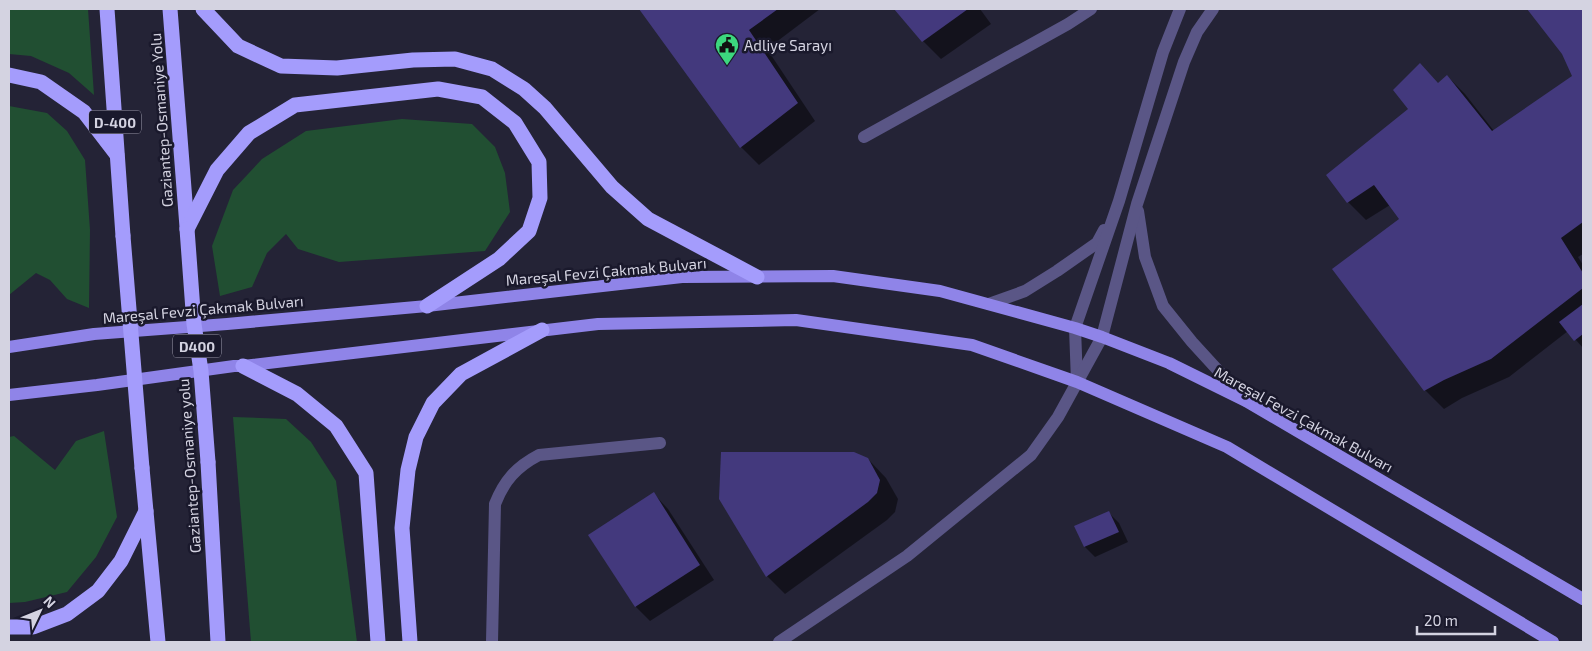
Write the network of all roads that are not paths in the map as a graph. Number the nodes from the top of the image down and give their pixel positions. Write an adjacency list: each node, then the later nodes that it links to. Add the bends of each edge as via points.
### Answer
1 (107, 9): 9 (highway, D-400)
2 (170, 9): 12 (highway, Gaziantep-Osmaniye Yolu)
3 (203, 9): 13 (highway, via 238,46 281,66 337,68 455,59 492,69 524,89 544,108 612,187 648,219)
4 (1091, 9): 8 (street)
5 (1180, 9): 10 (street)
6 (1213, 9): 11 (street, via 1197,32 1184,62)
7 (9, 75): 9 (highway, via 41,82 84,112)
8 (864, 137)
9 (117, 155): 25 (highway, D-400, bridge)
10 (1120, 201): 14 (street, via 1097,243 1025,291); 16 (street)
11 (1137, 204): 18 (street); 23 (street, via 1145,257 1163,306)
12 (187, 228): 15 (highway, via 217,170 248,134 295,105 438,89 482,97 515,124 539,162 540,198 529,230 499,259); 29 (highway, Gaziantep-Osmaniye yolu / D400, bridge, via 208,462)
13 (757, 277): 14 (main road, Mareşal Fevzi Çakmak Bulvarı, via 833,276 940,291); 15 (main road, Mareşal Fevzi Çakmak Bulvarı, via 682,277)
14 (989, 304): 16 (main road, Mareşal Fevzi Çakmak Bulvarı)
15 (427, 306): 19 (main road, Mareşal Fevzi Çakmak Bulvarı, via 94,334)
16 (1076, 328): 18 (main road, Mareşal Fevzi Çakmak Bulvarı); 21 (street)
17 (542, 330): 20 (main road); 21 (main road, via 598,324 796,320 972,345); 31 (highway, via 461,374 433,403 416,437 408,470 402,528)
18 (1102, 337): 21 (street); 23 (main road, Mareşal Fevzi Çakmak Bulvarı, via 1169,364)
19 (9, 347)
20 (243, 366): 22 (main road); 30 (highway, via 297,394 336,426 366,473)
21 (1077, 382): 33 (street, via 1058,417 1031,454 907,556); 34 (main road, via 1227,447)
22 (9, 395)
23 (1246, 401): 26 (main road, Mareşal Fevzi Çakmak Bulvarı)
24 (660, 442): 32 (street, via 539,455 507,480 495,504)
25 (146, 511): 27 (highway, via 120,561 98,592 67,614 33,627); 28 (highway)
26 (1583, 599)
27 (9, 628)
28 (158, 642)
29 (218, 642)
30 (378, 642)
31 (410, 642)
32 (492, 642)
33 (778, 642)
34 (1553, 642)

